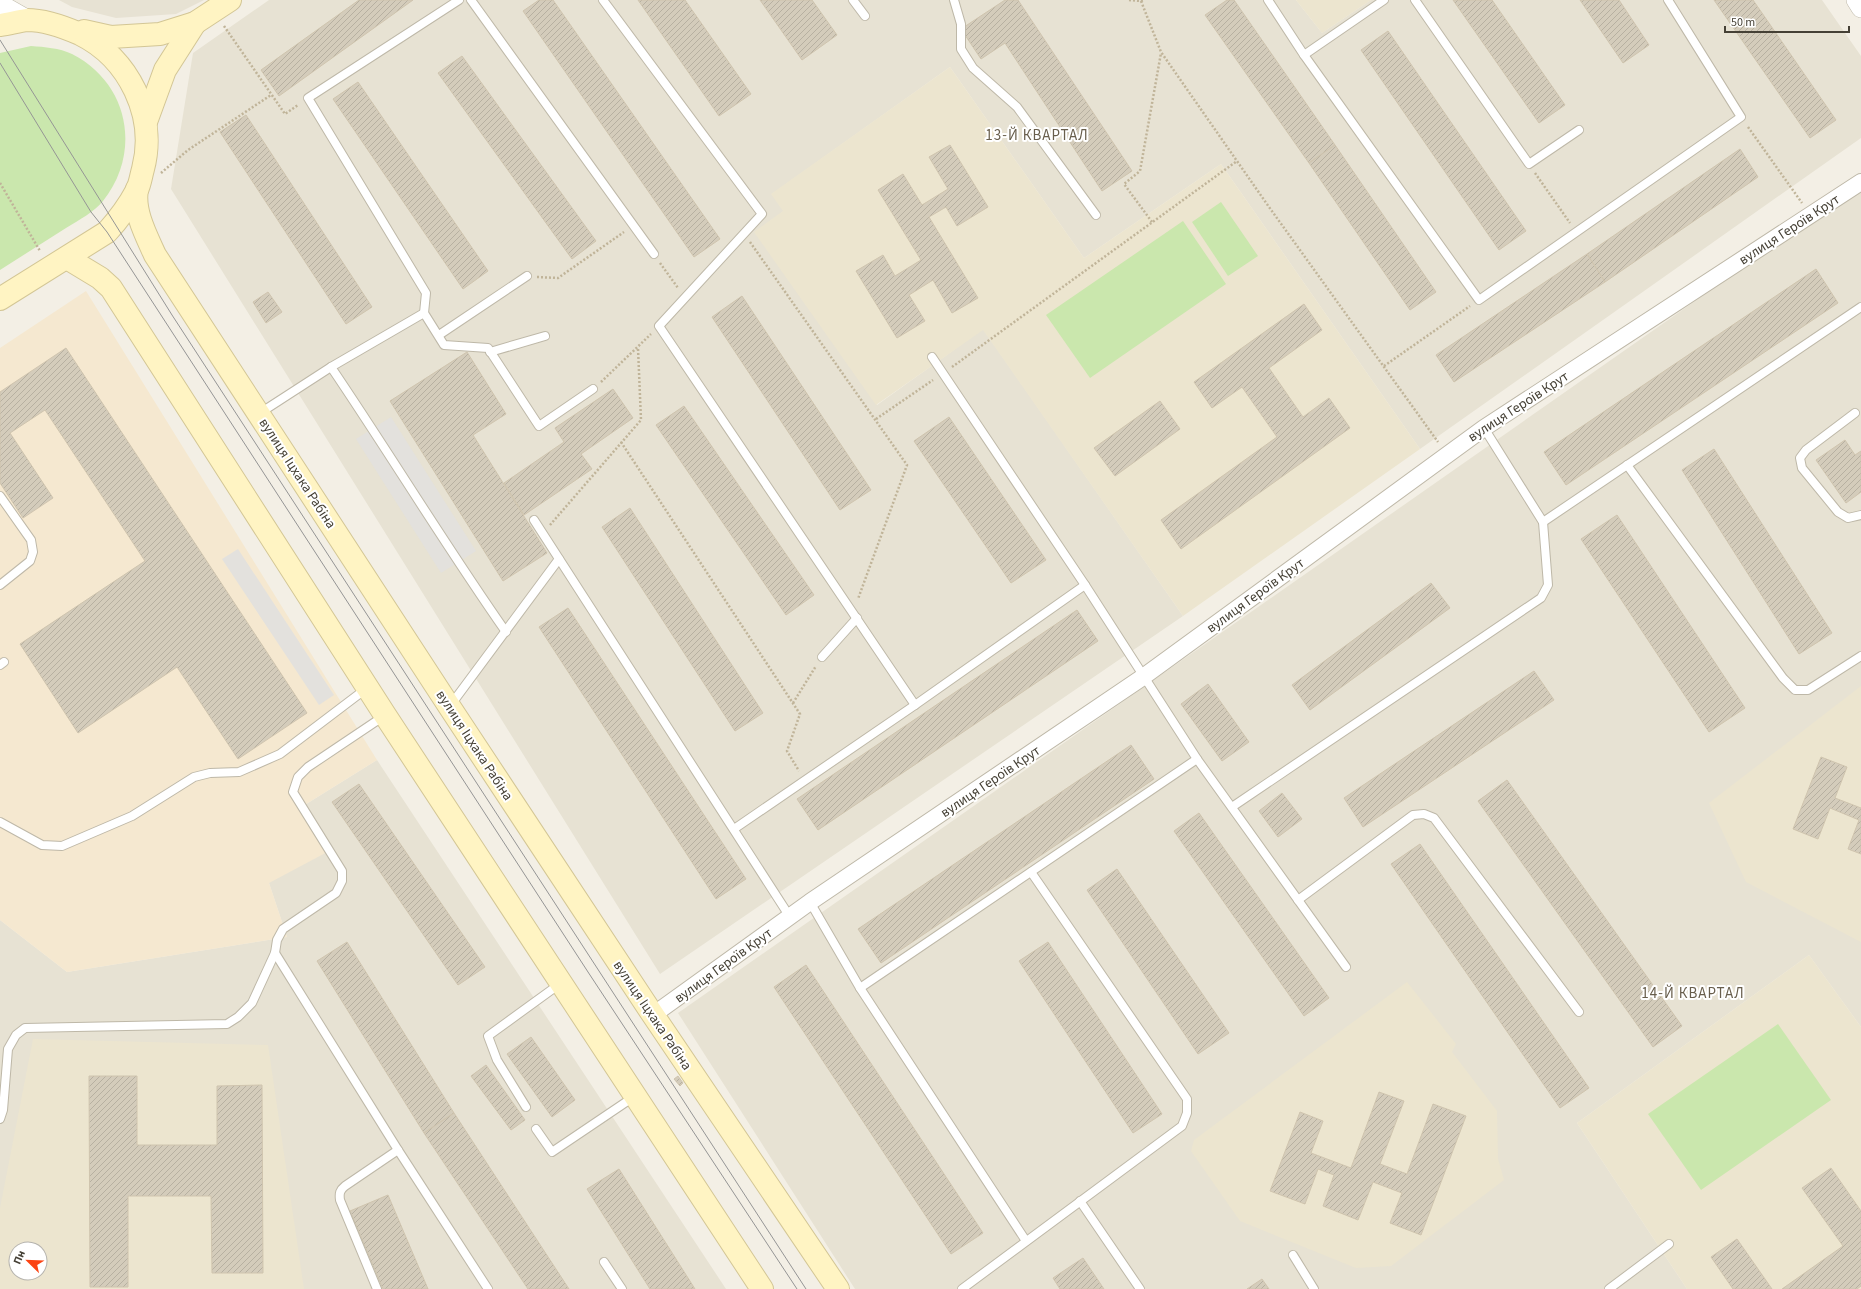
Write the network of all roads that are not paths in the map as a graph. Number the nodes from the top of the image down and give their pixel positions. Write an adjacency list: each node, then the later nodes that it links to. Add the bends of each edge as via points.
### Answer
1 (459, 0): 30 (lane, via 308,98 426,293)
2 (471, 0): 25 (lane)
3 (603, 0): 48 (lane, via 762,214 659,326)
4 (853, 0): 14 (lane)
5 (954, 0): 24 (lane, via 961,24 961,49 973,68 1017,107)
6 (1268, 0): 19 (lane)
7 (1384, 0): 19 (lane)
8 (1415, 0): 21 (lane, via 1529,164)
9 (1668, 0): 19 (lane, via 1741,117 1479,300)
10 (1856, 0): 13 (street)
11 (0, 4): 15 (street)
12 (222, 5): 16 (main road)
13 (1861, 8)
14 (865, 16)
15 (28, 20): 17 (main road); 18 (main road)
16 (196, 23): 18 (main road, via 160,34 111,37); 20 (main road, via 165,70)
17 (0, 25)
18 (64, 26): 20 (main road, via 93,40 118,62 136,90)
19 (1304, 55)
20 (146, 122): 23 (main road, via 146,156)
21 (1580, 130)
22 (1861, 182): 39 (street, вулиця Героїв Крут)
23 (138, 189): 26 (main road, via 116,223 107,232); 37 (main road, вулиця Іцхака Рабіна, via 136,196 139,215 155,255)
24 (1096, 214)
25 (654, 254)
26 (67, 258): 28 (main road); 53 (main road, via 100,278 111,288)
27 (527, 276): 31 (lane)
28 (0, 299)
29 (1861, 307): 40 (lane)
30 (424, 313): 31 (lane); 35 (lane)
31 (438, 335): 33 (lane, via 444,345 488,348)
32 (545, 336): 33 (lane)
33 (490, 352): 36 (lane, via 539,426)
34 (932, 357): 47 (lane)
35 (331, 367): 37 (lane); 49 (lane)
36 (594, 389)
37 (259, 413): 55 (main road, вулиця Іцхака Рабіна)
38 (1855, 413): 42 (lane, via 1806,450 1800,458 1802,468 1838,512 1848,518)
39 (1484, 428): 44 (lane); 52 (street, вулиця Героїв Крут)
40 (1627, 465): 44 (lane); 50 (lane, via 1783,678 1795,690 1808,690)
41 (0, 496): 46 (lane, via 31,540 33,552 30,561)
42 (1861, 515)
43 (534, 520): 45 (lane)
44 (1543, 522): 58 (lane, via 1548,585 1541,598)
45 (559, 559): 49 (lane); 60 (lane)
46 (0, 585)
47 (1085, 585): 52 (lane); 54 (lane)
48 (855, 615): 51 (lane); 54 (lane)
49 (506, 632): 55 (lane)
50 (1861, 656)
51 (822, 657)
52 (1143, 677): 57 (lane); 63 (street, вулиця Героїв Крут)
53 (368, 688): 56 (main road); 59 (lane, via 280,754 239,772 210,773 194,777 132,816 62,846 42,845)
54 (915, 705): 60 (lane)
55 (449, 706): 70 (main road, вулиця Іцхака Рабіна)
56 (385, 715): 65 (lane, via 308,767 298,777 293,792 342,871 342,880 336,892 283,929 277,940); 67 (main road)
57 (1197, 759): 58 (lane); 61 (lane)
58 (1232, 807): 62 (lane)
59 (0, 822)
60 (734, 829): 64 (lane)
61 (1031, 872): 68 (lane); 76 (lane, via 1187,1099 1187,1113 1182,1126)
62 (1298, 900): 66 (lane); 69 (lane, via 1413,815 1424,814 1434,818)
63 (810, 902): 64 (street, вулиця Героїв Крут); 68 (lane)
64 (790, 917): 70 (street, вулиця Героїв Крут)
65 (275, 953): 73 (lane, via 252,1003 227,1024 25,1028 16,1035 8,1049); 75 (lane)
66 (1346, 967)
67 (561, 982): 71 (main road); 72 (lane, via 488,1036 496,1060)
68 (860, 988): 77 (lane)
69 (1579, 1012)
70 (653, 1015): 85 (main road, вулиця Іцхака Рабіна)
71 (635, 1095): 74 (lane, via 552,1152); 84 (main road)
72 (526, 1107)
73 (0, 1119)
74 (536, 1129)
75 (398, 1150): 81 (lane, via 345,1186 339,1195); 82 (lane)
76 (1080, 1201): 77 (lane); 87 (lane)
77 (1026, 1242): 86 (lane)
78 (1669, 1244): 89 (lane)
79 (1293, 1255): 88 (lane)
80 (604, 1262): 83 (lane)
81 (377, 1289)
82 (488, 1289)
83 (622, 1289)
84 (762, 1289)
85 (838, 1289)
86 (962, 1289)
87 (1140, 1289)
88 (1314, 1289)
89 (1609, 1289)

